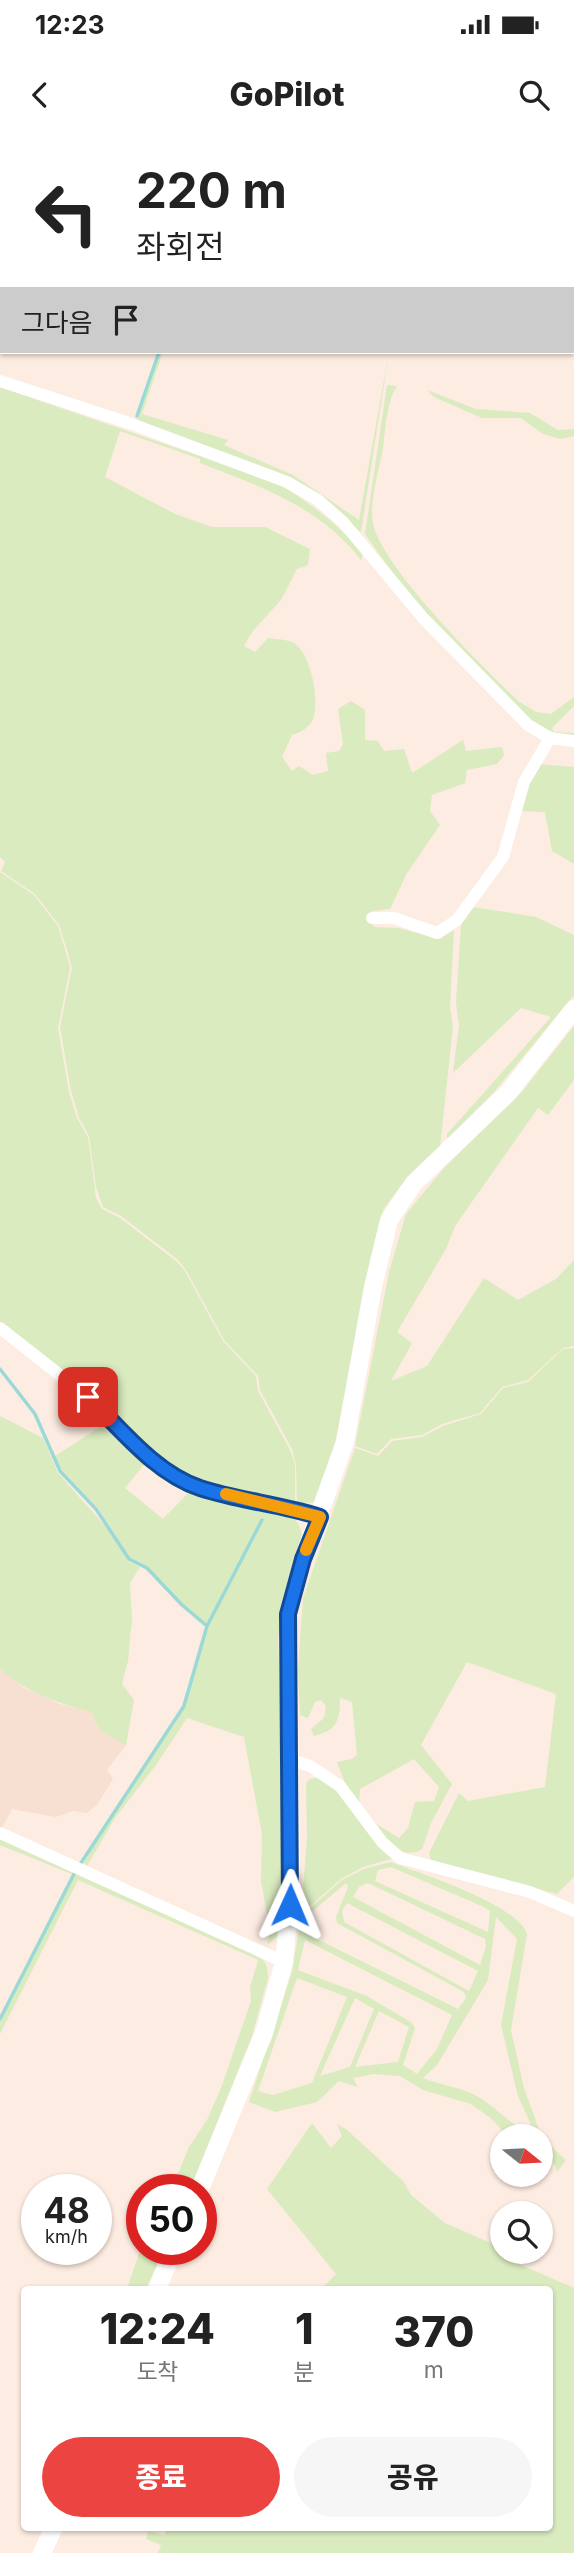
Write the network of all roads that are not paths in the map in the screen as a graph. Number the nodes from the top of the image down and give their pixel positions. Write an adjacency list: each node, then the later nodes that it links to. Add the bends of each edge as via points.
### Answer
1 (0, 381): 2 (street, via 253,469 318,500 514,712)
2 (550, 738): 3 (street); 4 (street, via 524,782 503,857 457,920 437,933 394,918)
3 (574, 741)
4 (372, 918)
5 (574, 1009): 7 (main road, via 508,1093 414,1183 389,1220 345,1442)
6 (0, 1328): 7 (street, via 88,1397 172,1475 200,1488)
7 (320, 1517): 8 (main road, via 288,1614)
8 (288, 1759): 10 (street, via 334,1781 382,1843 400,1858 530,1892); 11 (main road, via 290,1887)
9 (0, 1833): 11 (street)
10 (574, 1912)
11 (284, 1962): 12 (main road, via 264,2033)
12 (206, 2174)
13 (167, 2265): 14 (main road)
14 (158, 2286)
15 (52, 2531): 16 (main road)
16 (42, 2553)

